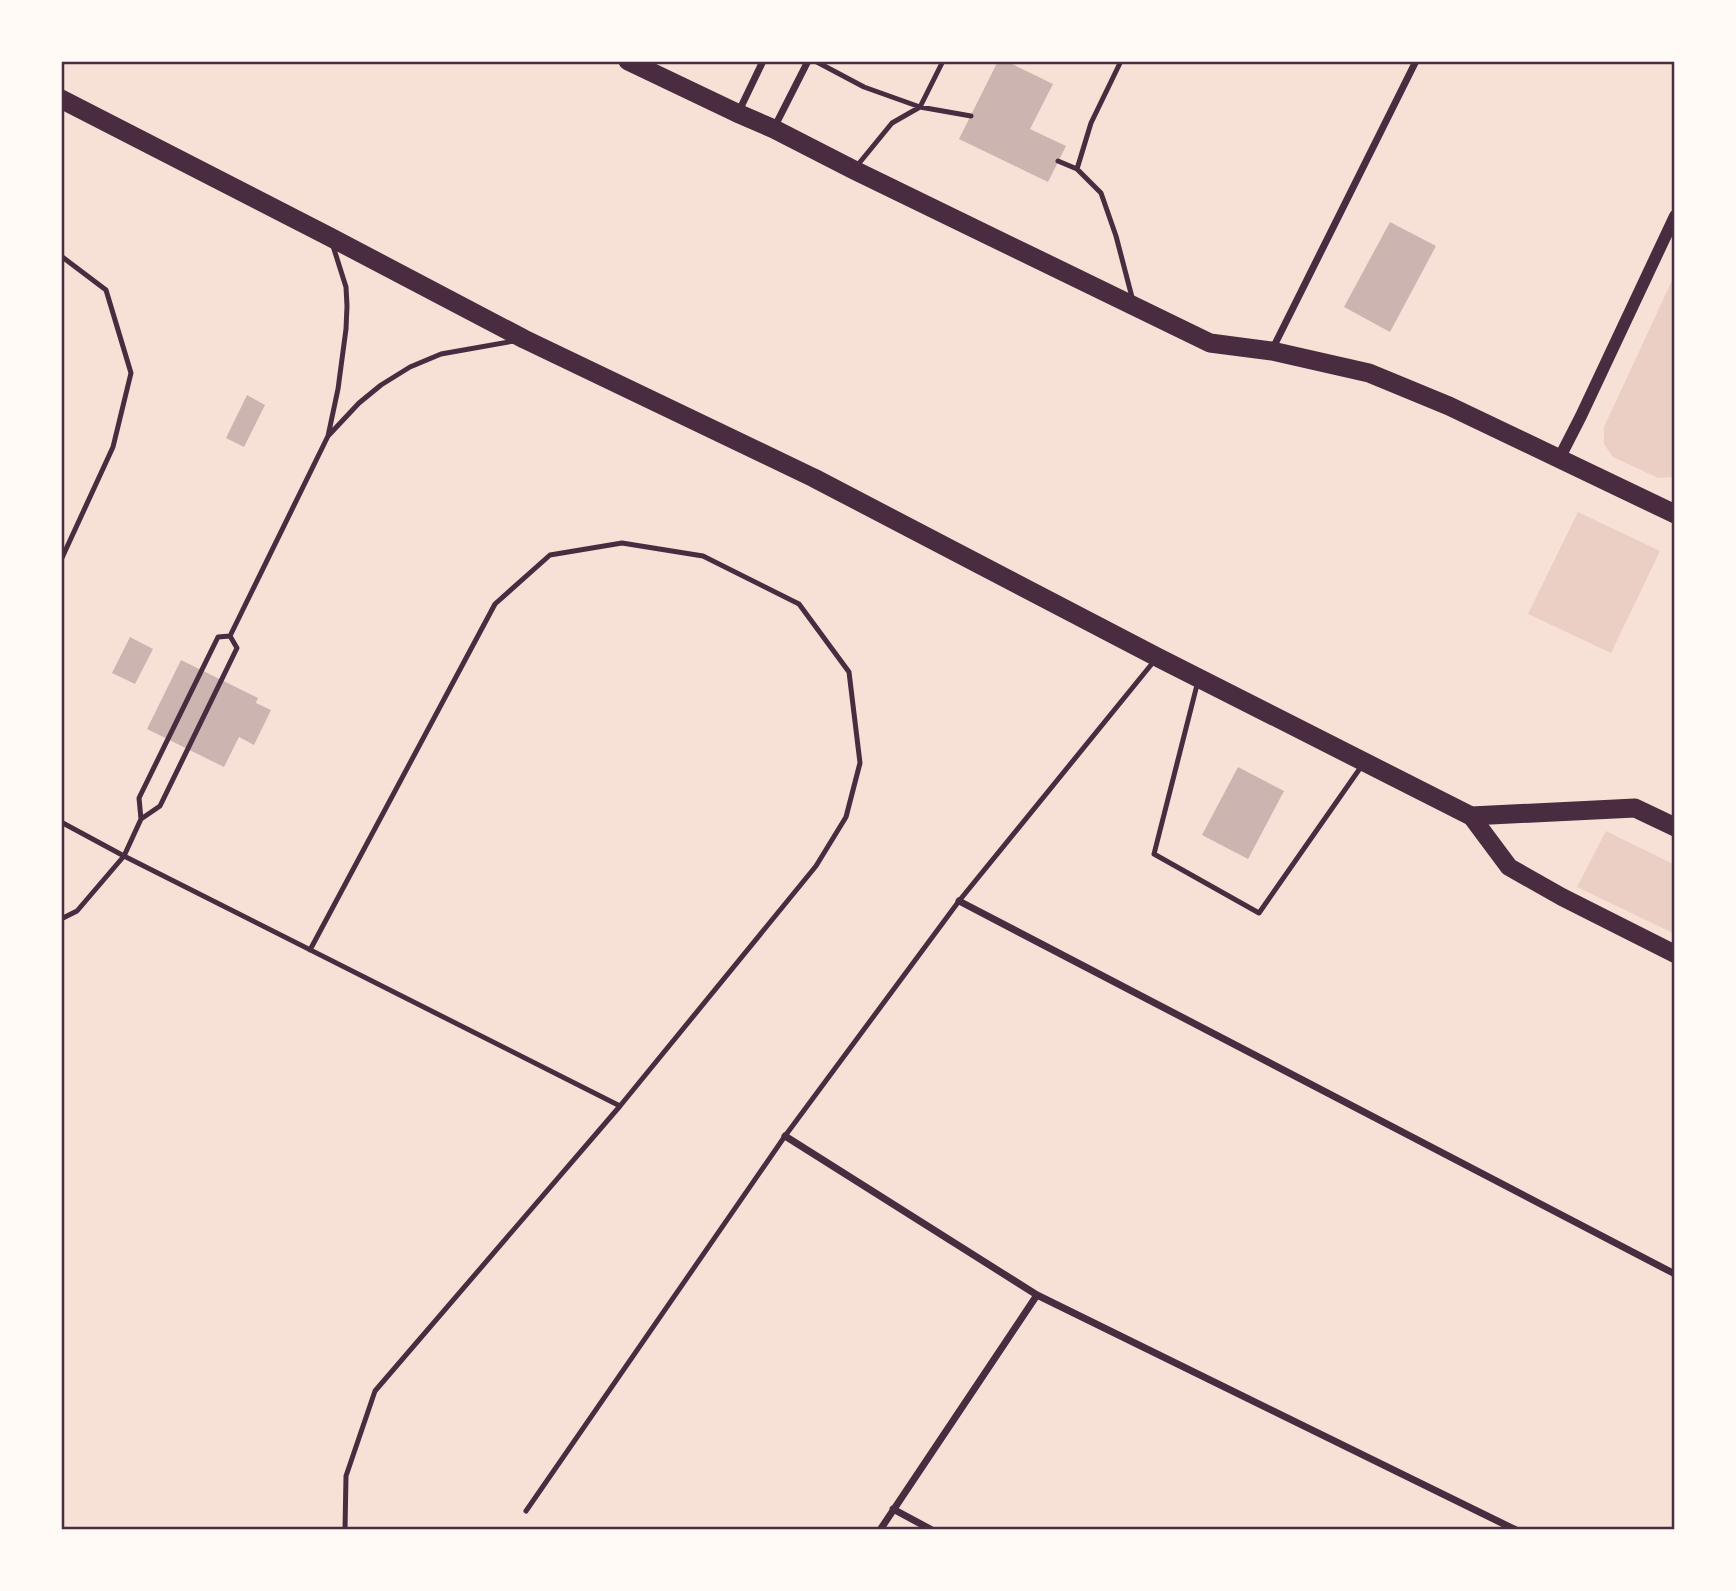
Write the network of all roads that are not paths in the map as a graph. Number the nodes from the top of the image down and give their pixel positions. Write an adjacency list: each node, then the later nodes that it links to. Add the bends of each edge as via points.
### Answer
1 (628, 61): 10 (highway)
2 (763, 61): 10 (street)
3 (808, 61): 12 (street)
4 (815, 61): 9 (lane)
5 (943, 61): 9 (lane)
6 (1121, 61): 14 (lane, via 1091,123)
7 (1416, 61): 21 (street)
8 (61, 99): 17 (highway)
9 (920, 107): 11 (lane); 15 (lane, via 892,123)
10 (737, 113): 12 (highway)
11 (971, 116)
12 (774, 129): 15 (highway)
13 (1058, 161): 14 (lane)
14 (1077, 169): 19 (lane, via 1101,193)
15 (854, 170): 19 (highway)
16 (1675, 216): 23 (street)
17 (330, 237): 20 (highway); 22 (lane, via 347,306)
18 (61, 256): 25 (lane, via 106,290 131,373 113,447)
19 (1135, 307): 21 (highway, via 1210,343)
20 (524, 339): 22 (lane, via 441,354 410,367 359,403); 27 (highway, via 814,478)
21 (1272, 351): 23 (highway, via 1369,373)
22 (328, 436): 26 (lane)
23 (1559, 458): 24 (highway)
24 (1675, 514)
25 (61, 559)
26 (230, 636): 31 (lane, via 218,637 139,798); 31 (lane, via 237,648 160,806)
27 (1157, 657): 28 (highway); 35 (lane)
28 (1199, 678): 29 (highway); 29 (lane, via 1154,854 1259,913)
29 (1365, 761): 30 (highway)
30 (1471, 816): 33 (highway, via 1635,808); 38 (main road, via 1509,867)
31 (141, 819): 34 (lane)
32 (61, 822): 34 (lane)
33 (1675, 827)
34 (124, 856): 36 (lane, via 77,911); 37 (lane)
35 (959, 901): 40 (lane); 41 (street)
36 (61, 919)
37 (310, 950): 39 (lane); 39 (lane, via 495,604 550,555 622,543 703,556 799,604 849,672 860,763 846,817 816,866)
38 (1675, 954)
39 (620, 1106): 45 (lane, via 375,1391 346,1476)
40 (785, 1136): 42 (street); 44 (lane)
41 (1675, 1274)
42 (1037, 1295): 43 (street); 48 (street)
43 (893, 1509): 46 (street); 47 (street)
44 (526, 1511)
45 (345, 1530)
46 (880, 1530)
47 (932, 1530)
48 (1516, 1530)

